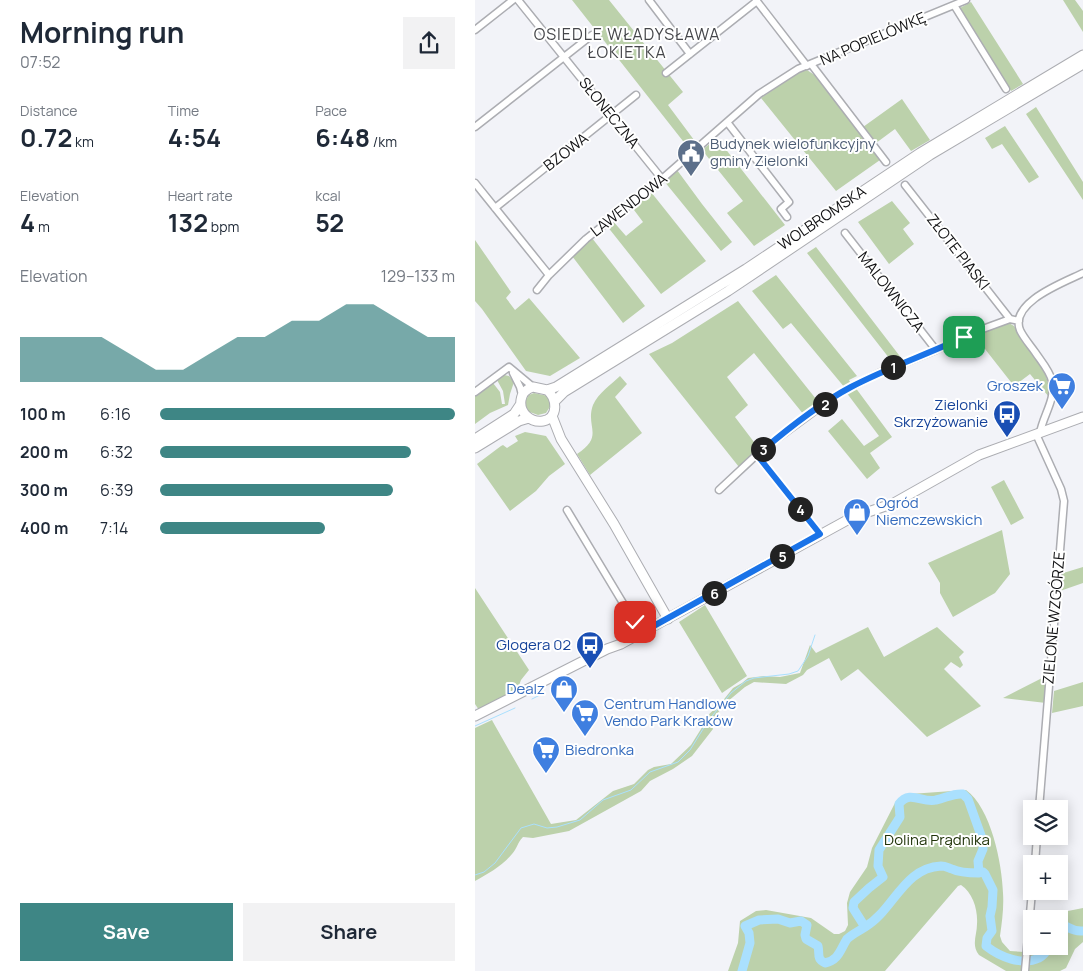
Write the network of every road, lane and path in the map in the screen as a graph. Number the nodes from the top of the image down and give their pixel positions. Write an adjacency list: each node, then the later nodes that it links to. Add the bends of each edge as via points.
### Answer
1 (513, 0): 7 (street)
2 (519, 0): 11 (street, SŁONECZNA)
3 (649, 0): 9 (street)
4 (966, 0): 6 (street, NA POPIELÓWKĘ)
5 (757, 1): 9 (street); 13 (street)
6 (954, 5): 13 (street, NA POPIELÓWKĘ); 15 (street)
7 (475, 30)
8 (592, 35): 11 (street)
9 (690, 54): 14 (street)
10 (1083, 55): 33 (main road, WOLBROMSKA, via 919,153)
11 (563, 56): 17 (street, SŁONECZNA); 19 (street)
12 (1083, 64): 33 (main road, WOLBROMSKA, via 930,155 728,291)
13 (809, 65): 18 (street, LAWENDOWA, via 759,94); 20 (street)
14 (666, 72)
15 (1006, 89)
16 (636, 95): 17 (street, BZOWA)
17 (611, 116): 21 (street, SŁONECZNA); 24 (street, BZOWA)
18 (727, 122): 21 (street, LAWENDOWA); 25 (street, via 789,202 781,209)
19 (475, 127)
20 (886, 162)
21 (662, 179): 28 (street, LAWENDOWA, via 586,239)
22 (475, 183): 24 (street)
23 (905, 185): 30 (street, ZŁOTE PIASKI)
24 (495, 208): 28 (street)
25 (787, 217)
26 (845, 233): 32 (street, MALOWNICZA)
27 (1083, 273): 31 (street, via 1035,297 1025,307)
28 (549, 276): 29 (street, LAWENDOWA)
29 (537, 290)
30 (1010, 319): 31 (street); 32 (street)
31 (1019, 321): 43 (street, via 1020,329 1052,379 1053,392)
32 (936, 350): 51 (street, via 879,373 835,396)
33 (591, 370): 36 (main road); 39 (main road)
34 (513, 373): 35 (street); 37 (street, via 509,367); 38 (street)
35 (533, 388): 36 (main road); 38 (main road)
36 (547, 390): 39 (main road)
37 (475, 392)
38 (522, 395): 40 (main road)
39 (555, 401): 41 (main road)
40 (520, 405): 44 (main road); 48 (main road, via 514,414)
41 (552, 416): 45 (main road); 49 (main road)
42 (1083, 416): 46 (main road)
43 (1045, 417): 46 (street, via 1048,424); 47 (street)
44 (529, 418): 45 (main road); 50 (main road)
45 (542, 421): 49 (main road)
46 (1055, 427): 47 (main road)
47 (1038, 433): 54 (main road, via 979,454 894,503 851,518); 58 (street, ZIELONE WZGÓRZE, via 1065,501)
48 (475, 439)
49 (561, 439): 55 (main road)
50 (475, 448)
51 (757, 455): 52 (street); 54 (street)
52 (719, 490)
53 (567, 510): 56 (street)
54 (820, 534): 55 (main road)
55 (668, 619): 56 (main road)
56 (641, 633): 57 (main road)
57 (476, 715)
58 (1040, 800)
59 (1031, 900): 60 (street)
60 (1025, 969)

